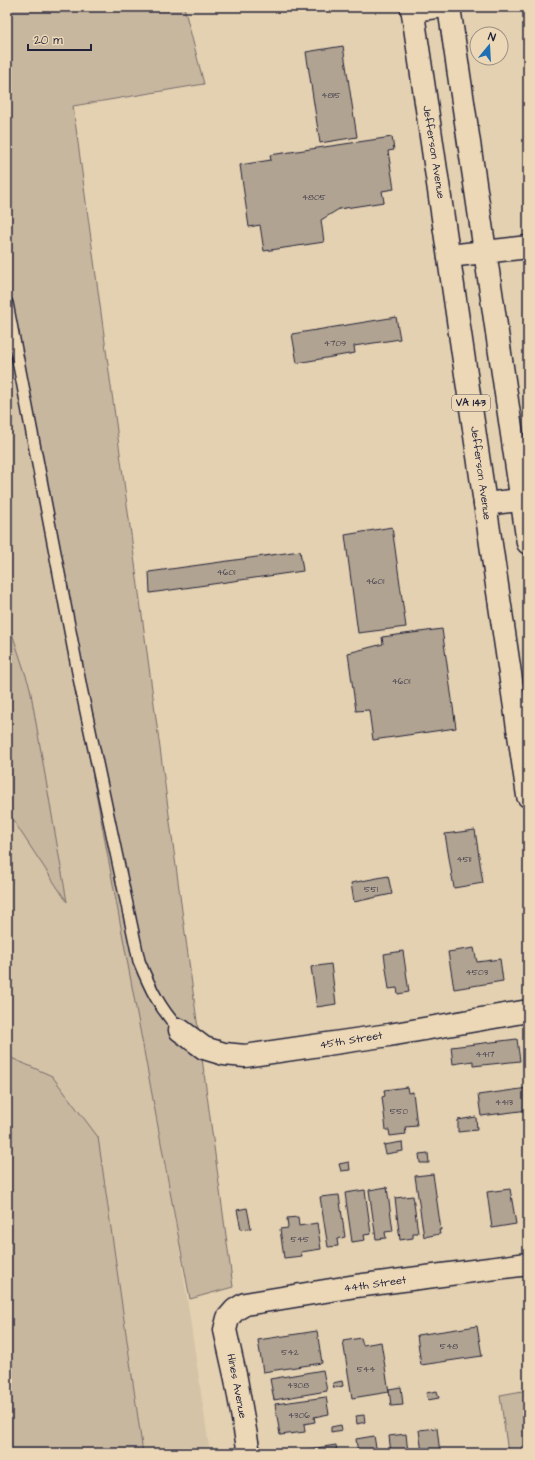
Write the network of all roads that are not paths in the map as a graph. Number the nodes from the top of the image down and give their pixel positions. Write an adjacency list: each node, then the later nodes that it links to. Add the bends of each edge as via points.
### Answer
1 (437, 7): 3 (main road)
2 (448, 7): 5 (main road, VA 143)
3 (412, 9): 6 (main road, Jefferson Avenue / VA 143)
4 (528, 247): 5 (main road)
5 (485, 252): 6 (main road); 8 (main road, VA 143)
6 (449, 256): 9 (main road, Jefferson Avenue / VA 143)
7 (7, 303): 14 (lane, via 81,688 139,961 151,991 168,1018)
8 (525, 500): 9 (main road); 10 (main road, VA 143)
9 (485, 504): 11 (main road, Jefferson Avenue / VA 143)
10 (528, 543)
11 (525, 750): 12 (main road, Jefferson Avenue / VA 143)
12 (528, 796)
13 (528, 1012): 14 (main road, 45th Street, via 245,1056 224,1054 204,1048)
14 (180, 1030)
15 (528, 1264): 16 (main road, 44th Street, via 356,1286 245,1304)
16 (228, 1318): 17 (main road, Hines Avenue, via 225,1330)
17 (249, 1453)

